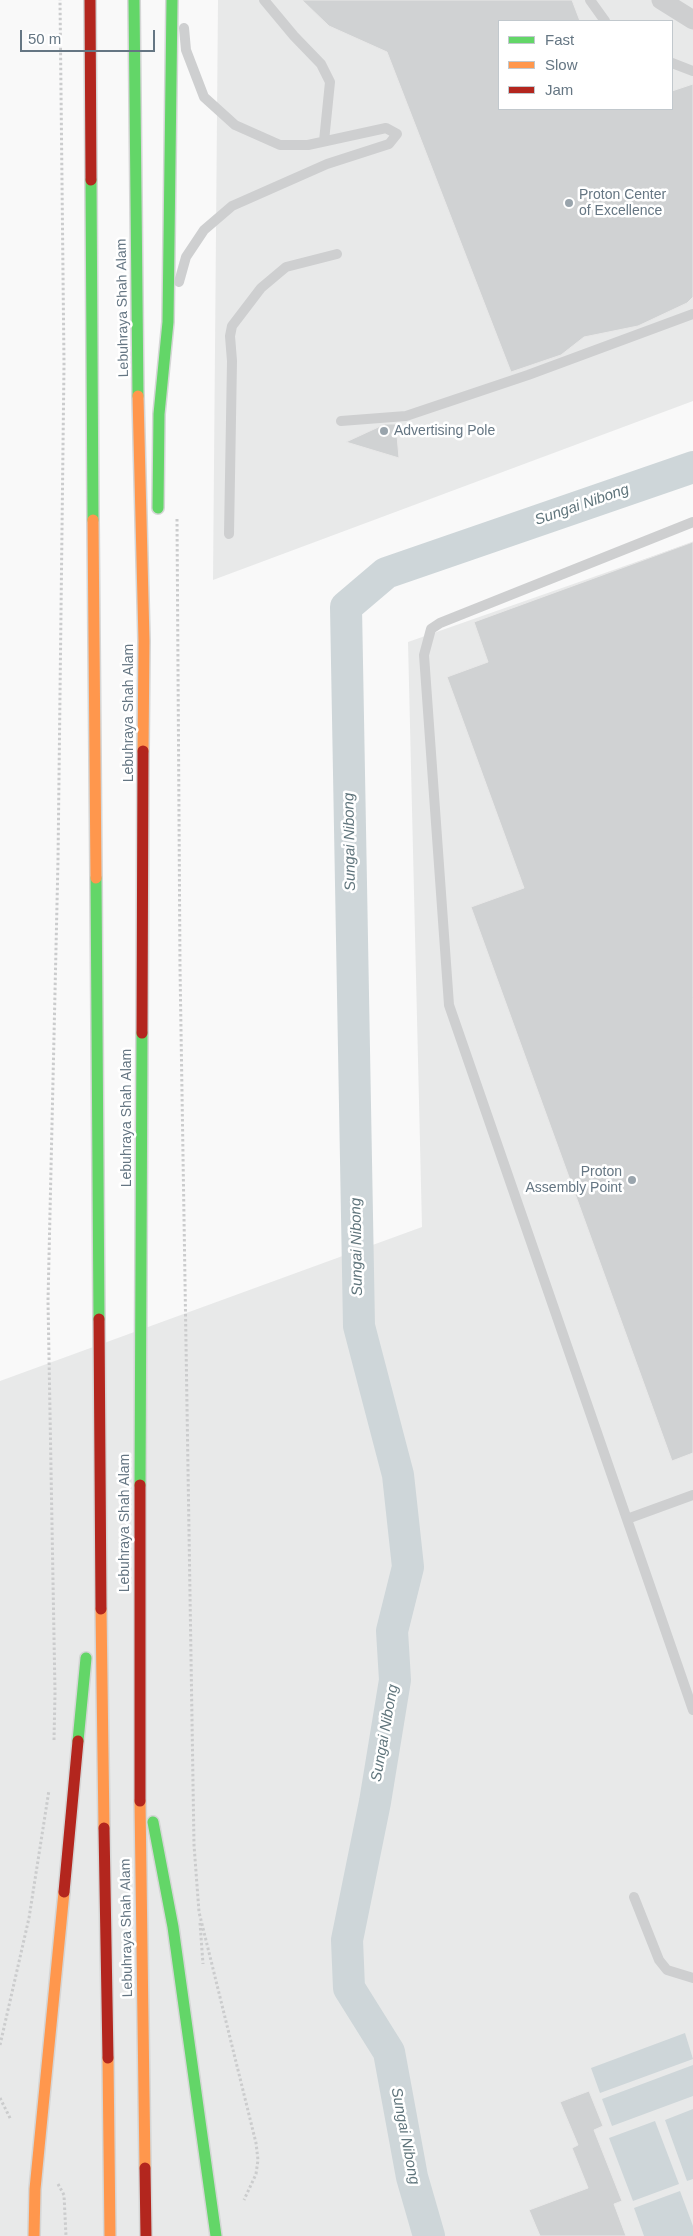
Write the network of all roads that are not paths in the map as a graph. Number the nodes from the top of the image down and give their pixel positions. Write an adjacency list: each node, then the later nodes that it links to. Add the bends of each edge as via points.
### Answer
1 (90, 0): 23 (highway, Lebuhraya Shah Alam)
2 (134, 0): 21 (highway, Lebuhraya Shah Alam, via 139,484)
3 (172, 0): 15 (highway)
4 (181, 0): 12 (lane, via 186,50 204,97 235,126 280,145 308,145)
5 (264, 0): 12 (lane, via 321,64 330,82)
6 (590, 0): 9 (lane)
7 (661, 0): 8 (street)
8 (681, 18)
9 (604, 20)
10 (673, 63): 11 (lane)
11 (693, 71)
12 (324, 141): 15 (lane, via 386,128 397,134 389,144 335,161 232,206 204,230 186,257)
13 (337, 254): 19 (lane, via 286,267 261,288 232,326)
14 (693, 314): 16 (lane, via 528,376 406,416)
15 (168, 322): 17 (highway, via 159,414)
16 (341, 421)
17 (158, 522)
18 (693, 522): 24 (lane, via 440,623 431,629 424,655 449,1005)
19 (230, 534)
20 (154, 569): 21 (highway)
21 (144, 641): 28 (highway, Lebuhraya Shah Alam)
22 (693, 1496): 24 (lane)
23 (100, 1514): 25 (highway); 32 (highway, Lebuhraya Shah Alam)
24 (627, 1519): 27 (lane)
25 (90, 1623)
26 (88, 1643): 31 (highway, via 35,2189)
27 (693, 1710)
28 (139, 1747): 33 (highway, Lebuhraya Shah Alam); 34 (highway, via 173,1927)
29 (634, 1897): 30 (lane, via 659,1960 667,1970)
30 (693, 1978)
31 (34, 2236)
32 (110, 2236)
33 (146, 2236)
34 (216, 2236)

